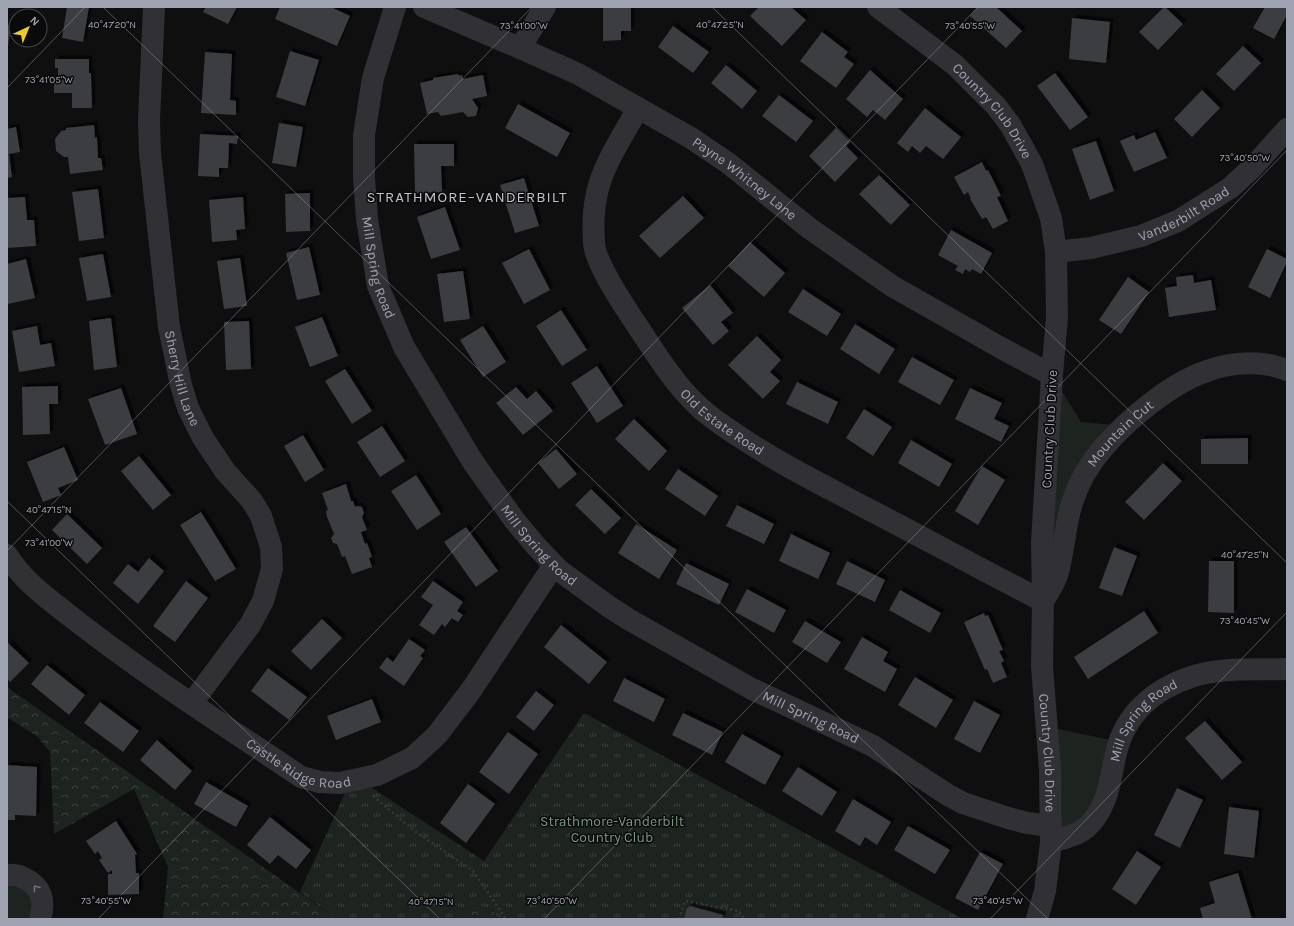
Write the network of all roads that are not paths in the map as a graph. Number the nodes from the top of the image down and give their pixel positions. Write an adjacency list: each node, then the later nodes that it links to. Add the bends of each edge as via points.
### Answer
1 (154, 7): 16 (street, Sherry Hill Lane, via 149,113 150,152 169,327 181,384 188,408 203,438 225,471 252,501 261,516 271,547 272,569 263,601 250,625)
2 (396, 7): 13 (street, Mill Spring Road, via 373,78 364,135 367,219 378,286 404,347 474,462 514,521)
3 (424, 7): 6 (street, Payne Whitney Lane)
4 (545, 7): 6 (street)
5 (878, 7): 9 (street, Country Club Drive, via 955,65 996,106 1007,121 1032,164 1051,218)
6 (520, 48): 7 (street, Payne Whitney Lane, via 578,74)
7 (638, 108): 11 (street, Payne Whitney Lane, via 691,138 728,163 809,228 892,286); 14 (street, Old Estate Road, via 600,182 593,223 595,249 605,273 627,310 684,393 713,419 756,448)
8 (1287, 129): 9 (street, Vanderbilt Road, via 1230,188 1178,221 1141,236 1091,248)
9 (1056, 252): 11 (street, Country Club Drive, via 1057,317)
10 (1287, 370): 14 (street, Mountain Cut, via 1269,364 1252,363 1207,370 1158,398 1125,426 1103,449 1084,477 1072,503 1058,571 1052,588)
11 (1052, 375): 14 (street, Country Club Drive, via 1042,542)
12 (7, 555): 16 (street, Castle Ridge Road, via 29,583 111,648)
13 (554, 565): 16 (street, Castle Ridge Road, via 472,689 437,735 412,758 377,775 340,783 320,782 301,777); 17 (street, Mill Spring Road, via 628,619 752,689 873,746 956,800 1027,823)
14 (1043, 601): 17 (street, Country Club Drive, via 1042,667 1050,769)
15 (1287, 669): 17 (street, Mill Spring Road, via 1221,671 1191,677 1159,691 1146,701 1127,724 1116,751 1104,802 1094,820 1074,835)
16 (192, 703)
17 (1051, 834): 20 (street, Country Club Drive, via 1045,891)
18 (7, 875): 19 (street, one-way to 18, via 42,899 38,889 22,877)
19 (40, 919)
20 (1037, 919)

